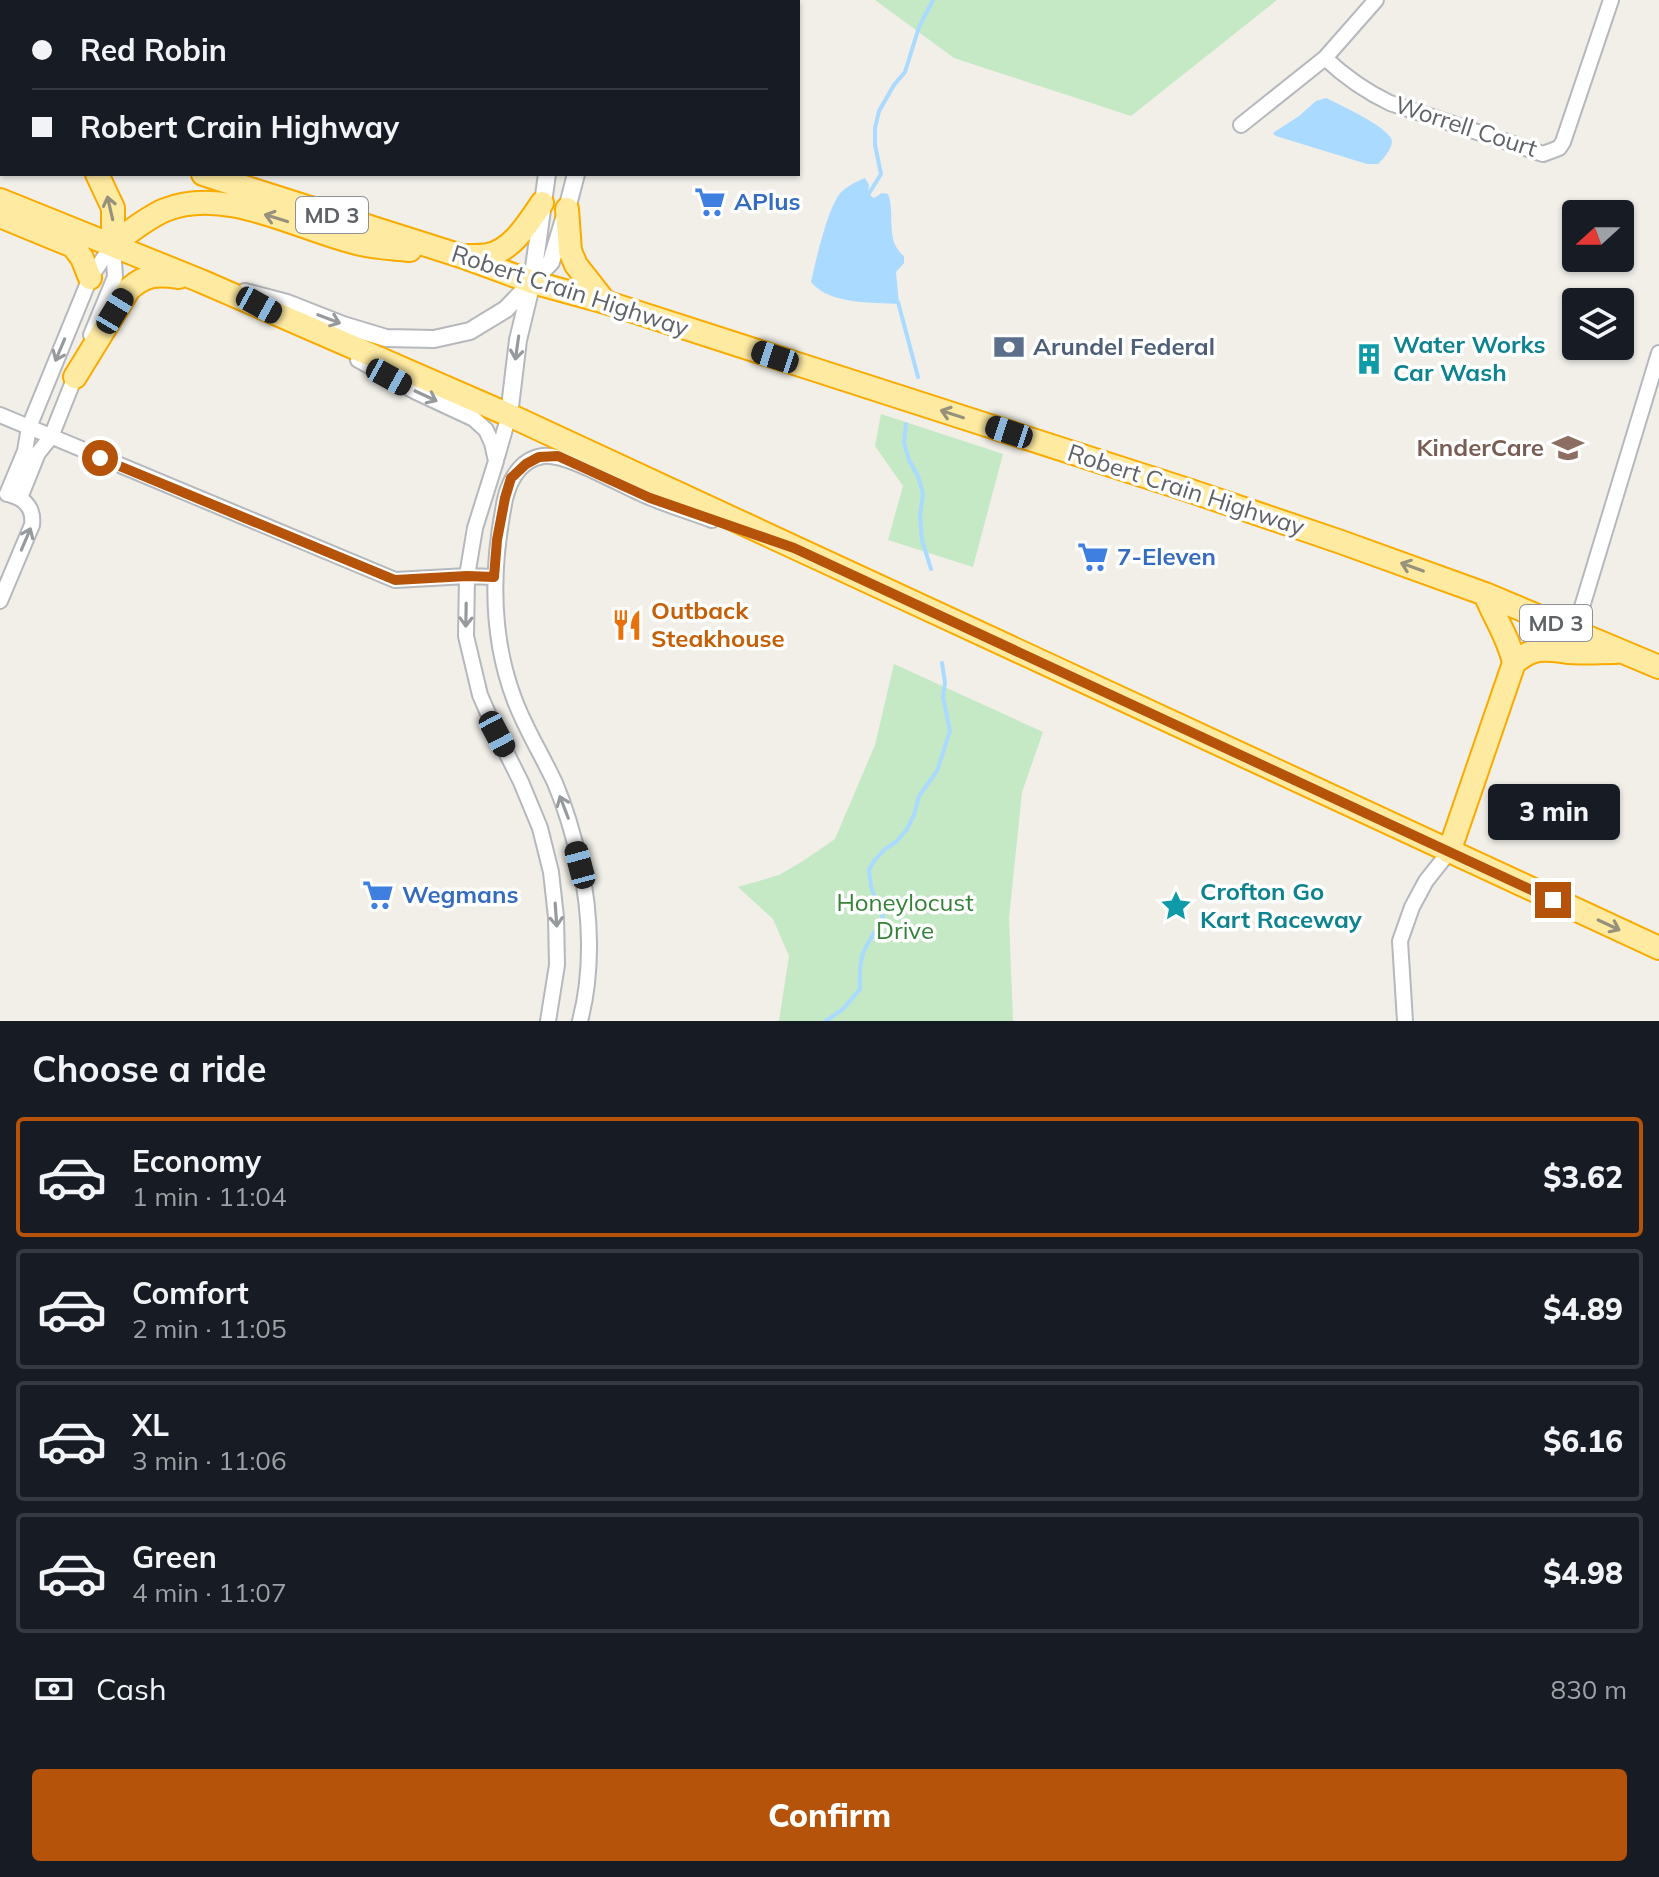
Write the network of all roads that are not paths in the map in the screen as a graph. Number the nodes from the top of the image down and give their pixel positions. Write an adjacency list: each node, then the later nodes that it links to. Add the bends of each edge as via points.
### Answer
1 (1376, 0): 3 (street)
2 (1611, 0): 3 (street, Worrell Court, via 1563,142 1543,154 1390,103)
3 (1325, 58): 4 (street)
4 (1241, 125)
5 (98, 176): 13 (highway, one-way to 5, via 113,208)
6 (209, 176): 14 (highway, Robert Crain Highway / MD 3)
7 (547, 176): 10 (street)
8 (575, 176): 11 (street)
9 (0, 200): 13 (highway)
10 (542, 203): 14 (highway, via 503,249); 17 (street)
11 (567, 209): 17 (street, via 551,262); 18 (highway, via 570,251)
12 (0, 216): 15 (highway, via 73,246)
13 (113, 244): 14 (highway, one-way to 13, via 362,245 223,203 166,210); 15 (street); 16 (highway); 21 (street, via 115,277)
14 (461, 256): 17 (highway, Robert Crain Highway / MD 3)
15 (90, 278): 24 (street, one-way to 24)
16 (201, 281): 17 (street, one-way to 17, via 287,303 386,338 434,339 470,331 506,309); 19 (highway); 21 (highway, via 141,278)
17 (532, 282): 18 (highway, Robert Crain Highway / MD 3); 23 (street, one-way to 23)
18 (605, 302): 31 (highway, Robert Crain Highway / MD 3, one-way to 18, via 1234,505)
19 (259, 305): 23 (highway); 26 (street, one-way to 26, via 474,419 486,430)
20 (1659, 353): 33 (street)
21 (75, 377): 25 (street)
22 (0, 415): 24 (street)
23 (509, 415): 26 (street); 28 (highway)
24 (29, 427): 25 (street); 27 (street)
25 (51, 437): 27 (street); 29 (street, via 395,580)
26 (496, 461): 29 (street)
27 (9, 495): 32 (street, one-way to 27, via 33,516 29,506)
28 (794, 548): 30 (street, via 650,498 558,456 539,457 511,478); 37 (highway)
29 (467, 576): 30 (street); 39 (street, one-way to 39, via 466,636 480,695 540,828 551,872 557,965)
30 (494, 577): 40 (street, one-way to 30, via 588,939 580,865 569,820 507,676 495,624)
31 (1485, 594): 33 (highway, Robert Crain Highway / MD 3); 35 (highway)
32 (0, 601)
33 (1575, 630): 34 (highway, Robert Crain Highway / MD 3)
34 (1626, 653): 35 (highway, via 1549,648); 36 (highway, Robert Crain Highway / MD 3)
35 (1514, 663): 37 (highway)
36 (1659, 667)
37 (1449, 852): 38 (highway, one-way to 38); 41 (street, via 1426,881 1400,941)
38 (1659, 948)
39 (548, 1021)
40 (580, 1021)
41 (1405, 1021)

